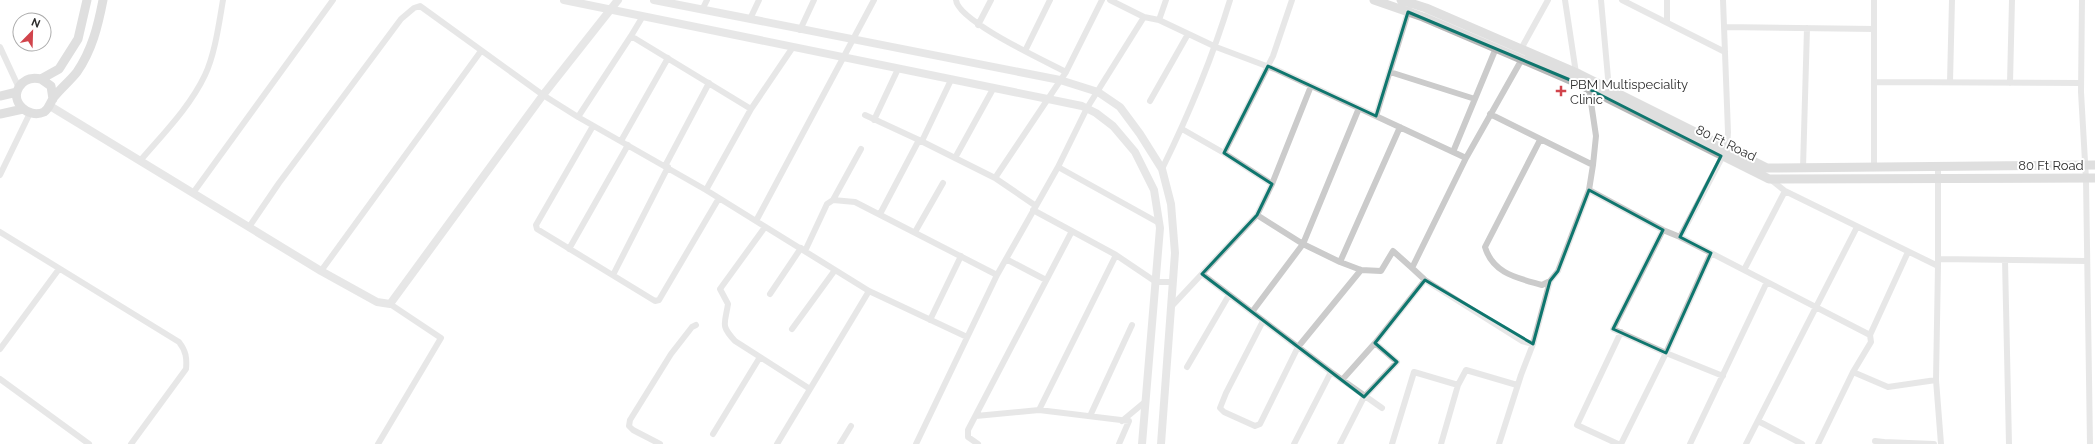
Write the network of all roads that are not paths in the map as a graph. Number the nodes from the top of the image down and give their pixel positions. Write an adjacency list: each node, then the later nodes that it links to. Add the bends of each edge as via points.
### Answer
1 (87, 0): 64 (main road, via 78,39 58,68)
2 (103, 0): 83 (main road, via 90,48 77,72)
3 (223, 0): 108 (street, via 218,30 205,74 181,112)
4 (333, 0): 128 (street)
5 (564, 0): 33 (street)
6 (618, 0): 33 (street)
7 (654, 0): 34 (street)
8 (707, 0): 34 (street)
9 (759, 0): 37 (street)
10 (814, 0): 44 (street)
11 (874, 0): 47 (street)
12 (956, 0): 40 (street, via 959,9)
13 (991, 0): 40 (street)
14 (1050, 0): 54 (street)
15 (1102, 0): 61 (street)
16 (1110, 0): 36 (street)
17 (1166, 0): 38 (street)
18 (1230, 0): 50 (street)
19 (1292, 0): 59 (street, via 1276,50)
20 (1374, 0): 32 (main road, 80 Ft Road)
21 (1401, 0): 32 (main road, 80 Ft Road)
22 (1548, 0): 52 (street)
23 (1565, 0): 63 (street)
24 (1601, 0): 75 (street)
25 (1622, 0): 39 (street)
26 (1667, 0): 39 (street)
27 (1723, 0): 41 (street)
28 (1874, 0): 43 (street)
29 (1952, 0): 68 (street)
30 (2012, 0): 70 (street)
31 (2082, 0): 71 (street)
32 (1410, 5): 51 (main road, 80 Ft Road); 52 (main road, 80 Ft Road); 62 (street)
33 (610, 9): 35 (street); 78 (street)
34 (702, 10): 37 (street)
35 (642, 16): 46 (street); 49 (street)
36 (1144, 17): 38 (street); 77 (street)
37 (750, 20): 44 (street)
38 (1159, 20): 45 (street)
39 (1667, 22): 55 (street)
40 (978, 25): 54 (street)
41 (1724, 27): 42 (street); 55 (street)
42 (1807, 28): 43 (street); 116 (street)
43 (1874, 29): 67 (street)
44 (800, 30): 47 (street)
45 (1188, 34): 50 (street); 82 (street)
46 (631, 36): 56 (street); 92 (street)
47 (852, 40): 57 (street); 66 (street)
48 (0, 47): 76 (street)
49 (793, 47): 57 (street); 86 (street)
50 (1216, 47): 59 (street); 96 (street)
51 (1496, 48): 58 (main road, 80 Ft Road); 80 (street)
52 (1521, 49): 63 (main road, 80 Ft Road)
53 (481, 51): 78 (street); 136 (street, via 420,6 414,8 401,19); 162 (street)
54 (1025, 51): 61 (street)
55 (1724, 52): 101 (street, via 1728,132)
56 (668, 58): 69 (street); 99 (street)
57 (844, 58): 60 (street); 134 (street)
58 (1522, 59): 74 (main road, 80 Ft Road); 89 (street)
59 (1268, 66): 72 (street); 104 (street)
60 (898, 69): 65 (street); 93 (street)
61 (1066, 72): 66 (street)
62 (1390, 72): 80 (street); 91 (street)
63 (1576, 73): 75 (main road, 80 Ft Road)
64 (41, 78): 76 (main road, via 28,79); 83 (main road, via 51,86)
65 (950, 80): 73 (street); 97 (street)
66 (1060, 80): 77 (street); 81 (street)
67 (1874, 82): 68 (street); 114 (street)
68 (1950, 82): 70 (street)
69 (709, 83): 86 (street); 112 (street)
70 (2010, 83): 71 (street)
71 (2081, 83): 110 (street)
72 (1311, 86): 85 (street); 124 (street)
73 (993, 89): 81 (street); 106 (street)
74 (1589, 89): 105 (main road, 80 Ft Road); 109 (street, via 1596,136)
75 (1608, 89): 101 (main road, 80 Ft Road)
76 (18, 90): 79 (main road); 87 (main road, via 18,103)
77 (1098, 92): 84 (street); 117 (street, via 1120,107)
78 (543, 95): 92 (street); 175 (street)
79 (0, 96)
80 (1475, 99): 103 (street)
81 (1046, 100): 84 (street); 119 (street)
82 (1150, 101)
83 (52, 102): 87 (main road, via 44,111 37,114); 108 (street)
84 (1087, 108): 113 (street); 135 (street, via 1113,126 1135,152 1154,190)
85 (1360, 108): 91 (street); 144 (street)
86 (751, 109): 125 (street)
87 (26, 111): 88 (main road); 118 (street)
88 (0, 114)
89 (1490, 114): 98 (street); 107 (street)
90 (865, 116): 93 (street)
91 (1376, 116): 95 (street)
92 (578, 117): 94 (street)
93 (874, 120): 97 (street)
94 (593, 126): 99 (street); 145 (street, via 536,225 538,231)
95 (1400, 127): 103 (street); 155 (street)
96 (1182, 128): 104 (street); 117 (street)
97 (921, 140): 106 (street); 132 (street)
98 (1540, 140): 109 (street); 168 (street, via 1485,247 1488,258 1507,275 1542,285)
99 (621, 141): 100 (street)
100 (628, 145): 112 (street); 145 (street)
101 (1726, 148): 105 (street); 116 (main road, 80 Ft Road, via 1767,168)
102 (861, 149): 130 (street)
103 (1453, 152): 107 (street)
104 (1224, 153): 124 (street)
105 (1722, 156): 122 (main road, 80 Ft Road); 143 (street)
106 (955, 158): 119 (street)
107 (1466, 158): 157 (street)
108 (140, 161): 128 (street)
109 (1593, 165): 126 (street)
110 (2085, 165): 111 (main road, 80 Ft Road); 115 (main road, 80 Ft Road); 121 (street)
111 (2095, 165)
112 (667, 167): 125 (street); 164 (street)
113 (1058, 167): 131 (street); 135 (street)
114 (1874, 167): 115 (main road, 80 Ft Road); 116 (main road, 80 Ft Road)
115 (1938, 167): 120 (street)
116 (1803, 168)
117 (1162, 169): 170 (street, via 1172,204 1175,253)
118 (0, 175)
119 (995, 178): 131 (street)
120 (1938, 178): 121 (main road, 80 Ft Road); 122 (main road, 80 Ft Road); 152 (street)
121 (2090, 178): 154 (street)
122 (1770, 179): 127 (street)
123 (944, 183): 141 (street)
124 (1272, 184): 133 (street)
125 (706, 190): 129 (street)
126 (1589, 190): 139 (street); 168 (street, via 1558,271)
127 (1785, 191): 138 (street); 161 (street)
128 (194, 194): 136 (street)
129 (719, 198): 134 (street); 164 (street, via 658,301)
130 (833, 200): 132 (street, via 855,202); 146 (street, via 827,204)
131 (1035, 208): 142 (street); 151 (street)
132 (880, 214): 141 (street)
133 (1257, 216): 144 (street); 163 (street)
134 (756, 221): 137 (street)
135 (1159, 223): 169 (street)
136 (249, 227): 162 (street)
137 (765, 227): 146 (street); 192 (street, via 720,289 728,304 723,325 726,331 735,341)
138 (1857, 227): 147 (street); 176 (street)
139 (1663, 230): 143 (street); 184 (street, via 1613,329)
140 (0, 232): 158 (street)
141 (915, 232): 150 (street)
142 (1072, 232): 149 (street); 166 (street)
143 (1680, 237): 148 (street)
144 (1303, 244): 155 (street); 178 (street)
145 (569, 249): 164 (street)
146 (803, 250): 159 (street); 173 (street)
147 (1908, 252): 156 (street); 185 (street)
148 (1711, 253): 161 (street); 191 (street)
149 (1116, 255): 169 (street); 206 (street)
150 (961, 256): 165 (street); 179 (street)
151 (1006, 259): 165 (street); 166 (street)
152 (1938, 259): 153 (street); 156 (street)
153 (2005, 260): 154 (street); 239 (street)
154 (2086, 261): 240 (street)
155 (1340, 262): 160 (street)
156 (1938, 266): 199 (street)
157 (1412, 268): 160 (street, via 1393,251 1381,271); 167 (street)
158 (59, 269): 190 (street); 216 (street, via 179,342 187,357 186,370)
159 (835, 270): 172 (street); 183 (street)
160 (1361, 270): 189 (street)
161 (1744, 270): 171 (street)
162 (321, 271): 175 (street, via 377,302)
163 (1202, 274): 174 (street); 177 (street)
164 (613, 275)
165 (997, 275): 186 (street)
166 (1046, 280): 207 (street)
167 (1425, 280): 187 (street); 188 (street, via 1522,341)
168 (1550, 281): 188 (street)
169 (1156, 282): 170 (street); 204 (street)
170 (1173, 282): 177 (street)
171 (1767, 282): 176 (street); 196 (street)
172 (869, 291): 179 (street); 202 (street)
173 (770, 294)
174 (1229, 295): 178 (street); 193 (street)
175 (390, 304): 217 (street, via 441,338)
176 (1816, 306): 185 (street); 210 (street)
177 (1171, 307): 225 (street)
178 (1252, 312): 180 (street)
179 (930, 320): 186 (street)
180 (1264, 321): 189 (street); 189 (street, via 1226,393 1220,408 1224,412 1255,426 1260,424)
181 (696, 325): 218 (street, via 671,354 630,420 629,426 633,430)
182 (1132, 325): 208 (street)
183 (792, 329)
184 (1621, 332): 191 (street); 231 (street, via 1577,425)
185 (1870, 334): 195 (street, via 1871,342)
186 (967, 337): 221 (street)
187 (1375, 343): 198 (street); 203 (street, via 1397,362)
188 (1533, 344): 201 (street)
189 (1298, 347): 194 (street)
190 (0, 349)
191 (1666, 353): 196 (street); 232 (street)
192 (760, 357): 202 (street); 212 (street)
193 (1187, 367)
194 (1331, 372): 198 (street); 226 (street)
195 (1853, 372): 199 (street, via 1888,387); 236 (street)
196 (1723, 376): 233 (street)
197 (0, 379): 215 (street)
198 (1342, 380): 203 (street)
199 (1936, 380): 238 (street)
200 (1458, 385): 201 (street, via 1466,370); 228 (street, via 1414,372); 229 (street)
201 (1517, 386): 230 (street)
202 (810, 389): 219 (street)
203 (1364, 397): 205 (street); 227 (street)
204 (1146, 401): 209 (street); 224 (street)
205 (1382, 408)
206 (1039, 410): 207 (street); 208 (street)
207 (976, 416): 222 (street, via 967,434 970,440)
208 (1090, 416): 209 (street)
209 (1122, 421): 223 (street, via 1129,421)
210 (1758, 421): 234 (street); 235 (street)
211 (850, 426): 220 (street)
212 (713, 434)
213 (1875, 442): 214 (street)
214 (1884, 443): 237 (street)
215 (89, 444)
216 (131, 444)
217 (378, 444)
218 (660, 444)
219 (777, 444)
220 (840, 444)
221 (916, 444)
222 (978, 444)
223 (1119, 444)
224 (1142, 444)
225 (1161, 444)
226 (1294, 444)
227 (1340, 444)
228 (1392, 444)
229 (1442, 444)
230 (1499, 444)
231 (1618, 444)
232 (1621, 444)
233 (1690, 444)
234 (1746, 444)
235 (1802, 444)
236 (1818, 444)
237 (1934, 444)
238 (1941, 444)
239 (2009, 444)
240 (2090, 444)

